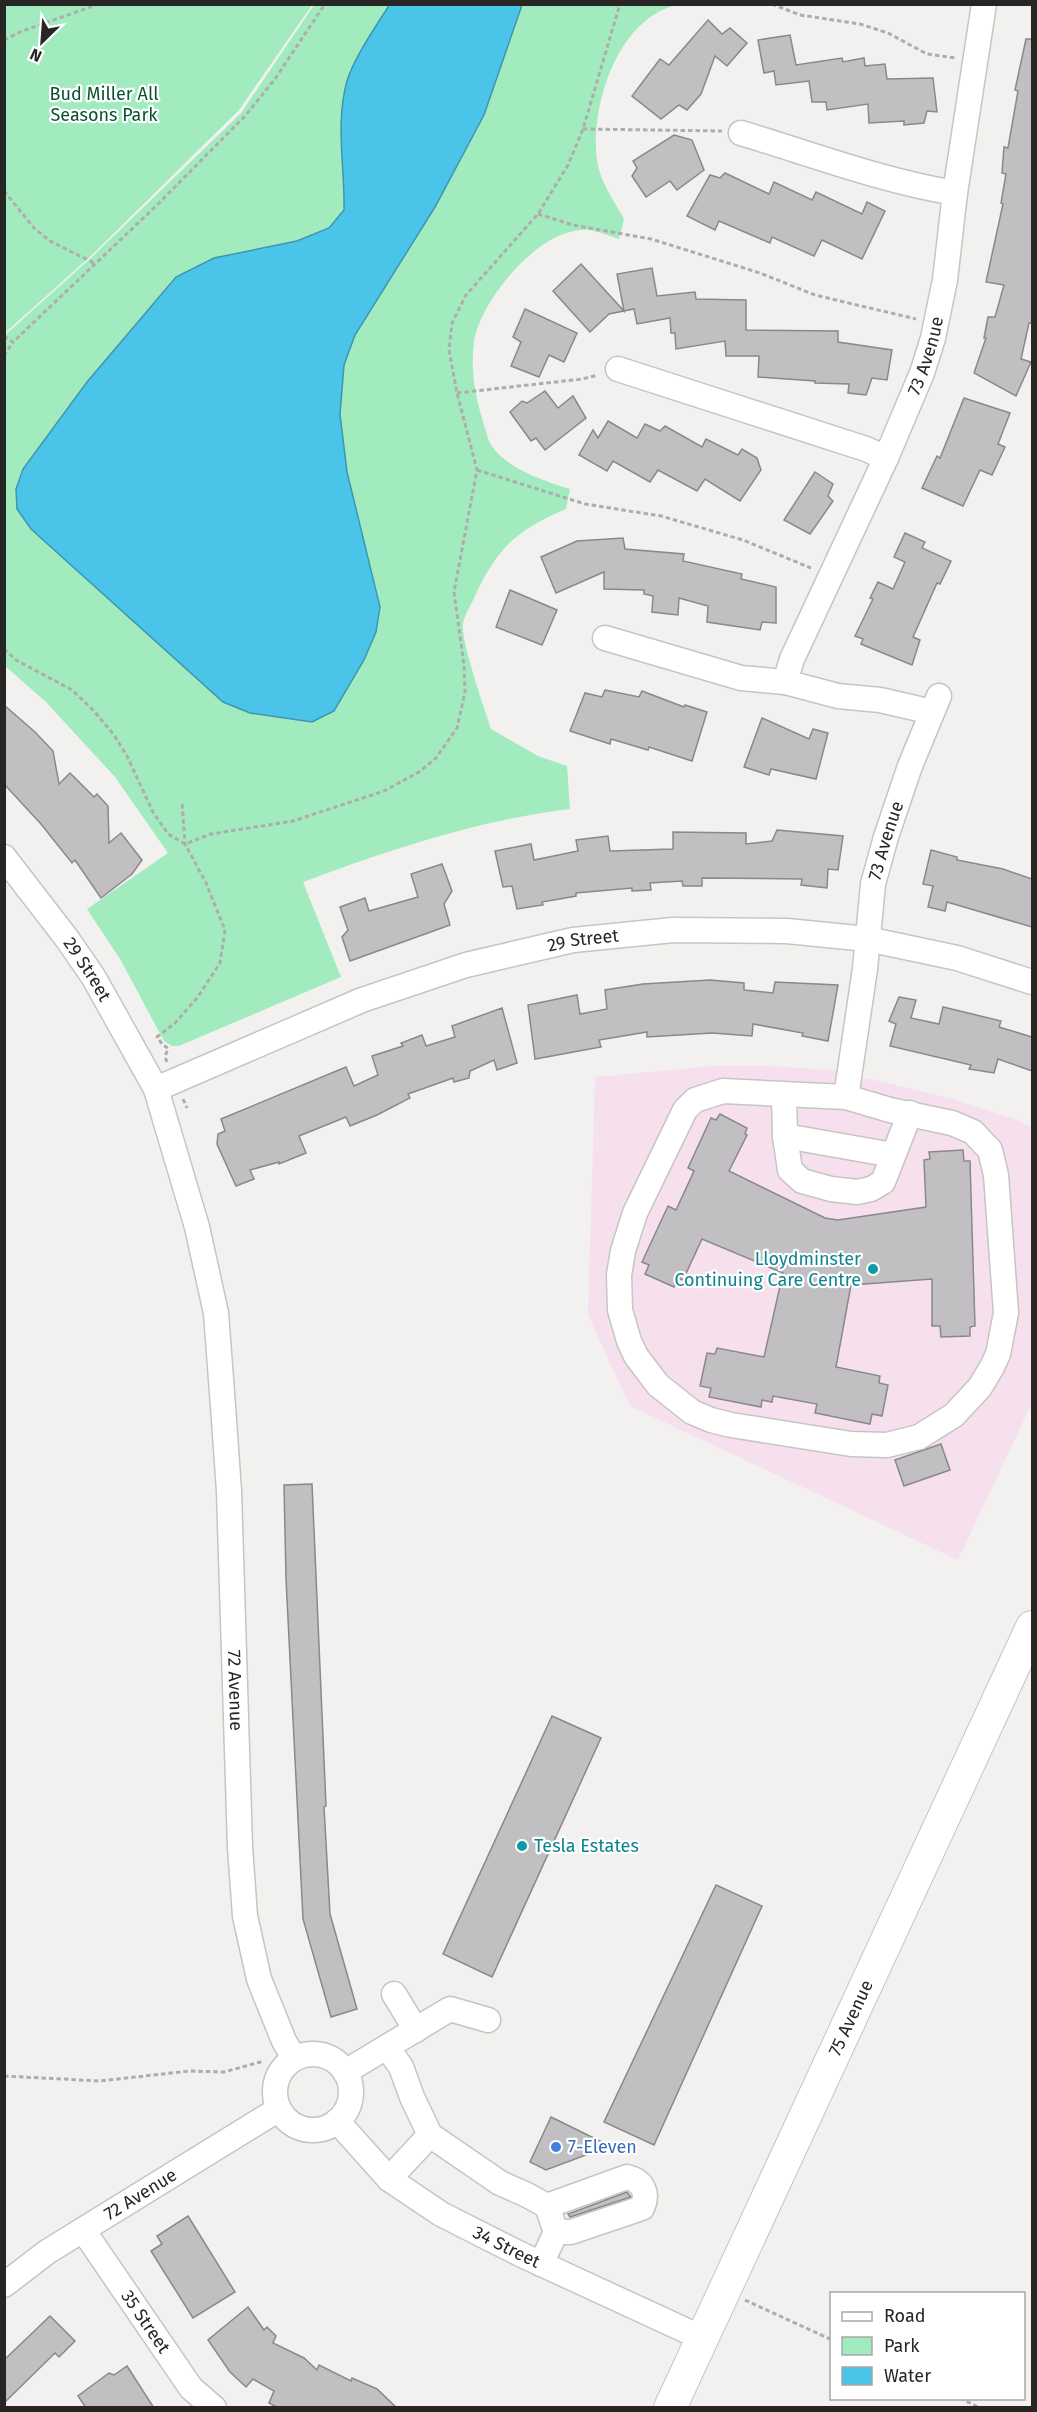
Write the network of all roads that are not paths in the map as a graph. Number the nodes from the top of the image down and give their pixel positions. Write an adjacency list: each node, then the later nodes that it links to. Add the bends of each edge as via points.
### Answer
1 (984, 4): 3 (street, 73 Avenue)
2 (741, 133): 3 (street)
3 (955, 193): 5 (street, 73 Avenue, via 945,280 933,338)
4 (618, 369): 5 (street)
5 (886, 458): 7 (street, 73 Avenue, via 792,658)
6 (605, 638): 7 (street, 73 Avenue, via 741,678)
7 (785, 682): 9 (street, 73 Avenue, via 838,696 935,704 886,837 873,884)
8 (4, 857): 11 (street, 29 Street, via 94,978)
9 (867, 939): 10 (street, 29 Street, via 957,958); 11 (street, 29 Street, via 787,931 673,930 573,940 466,965 362,1000); 13 (street, 73 Avenue)
10 (1032, 982)
11 (156, 1089): 17 (street, 29 Street, via 198,1227)
12 (784, 1095): 13 (street); 14 (street, via 723,1090 695,1100 685,1110 635,1213 619,1275 620,1310 629,1341 645,1370 692,1412 730,1425 851,1444 887,1445 919,1437 954,1415 980,1387 992,1367 1006,1313 996,1175 990,1150 972,1132); 15 (street)
13 (846, 1097): 14 (street)
14 (910, 1113): 16 (street)
15 (785, 1136): 16 (street); 16 (street, via 790,1170 802,1181 831,1189 871,1189 883,1182)
16 (893, 1155)
17 (216, 1313): 23 (street, 72 Avenue, via 229,1491 245,1916 259,1979)
18 (1032, 1627): 34 (main road, 75 Avenue)
19 (394, 1994): 21 (street)
20 (488, 2020): 21 (street, via 450,2009)
21 (416, 2030): 22 (street)
22 (387, 2047): 24 (street); 27 (street, via 401,2067)
23 (294, 2058): 24 (street, via 305,2054 328,2057); 25 (street, via 275,2086)
24 (345, 2072): 26 (street, via 351,2093)
25 (279, 2109): 26 (street, via 305,2129 327,2127); 30 (street, 72 Avenue)
26 (337, 2121): 28 (street, 34 Street)
27 (430, 2135): 28 (street); 29 (street, via 500,2183)
28 (389, 2179): 32 (street, 34 Street, via 441,2214)
29 (547, 2206): 31 (street); 31 (street, via 627,2177 637,2181 646,2195 642,2208 571,2232)
30 (83, 2230): 33 (street, 72 Avenue); 35 (street, 35 Street, via 191,2388)
31 (556, 2232): 32 (street)
32 (541, 2264): 34 (street, 34 Street)
33 (4, 2285)
34 (702, 2338): 36 (main road, 75 Avenue)
35 (214, 2408)
36 (670, 2408)

